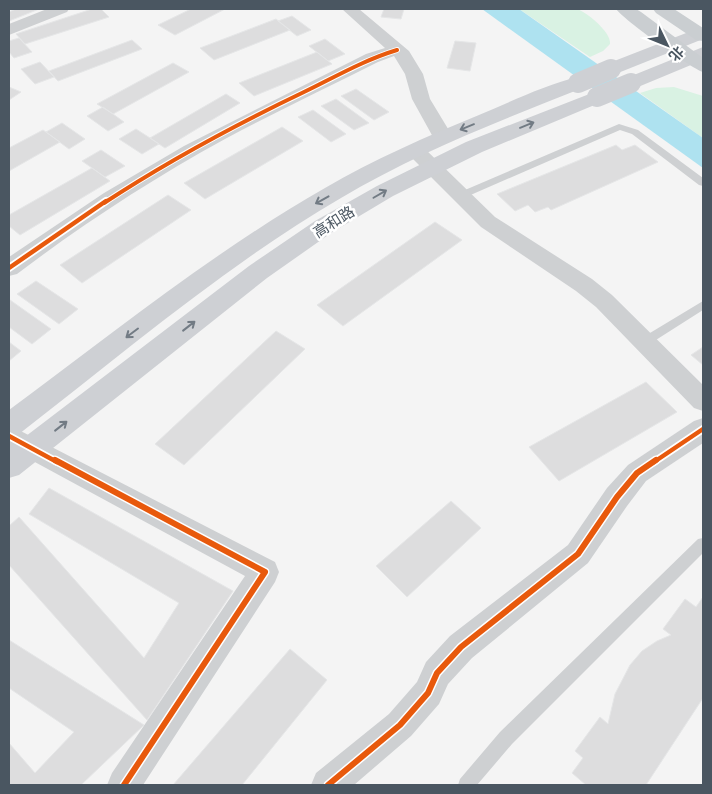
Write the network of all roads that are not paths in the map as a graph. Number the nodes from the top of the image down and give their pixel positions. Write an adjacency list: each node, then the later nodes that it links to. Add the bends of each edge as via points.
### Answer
1 (61, 9): 5 (street)
2 (350, 9): 8 (street)
3 (625, 9): 7 (main road)
4 (662, 9): 6 (main road)
5 (9, 30)
6 (701, 35): 7 (main road, 高和路)
7 (671, 45): 9 (main road); 10 (main road, 高和路, one-way to 10, bridge)
8 (397, 50): 10 (street, via 410,66 421,100); 15 (street, via 372,58 211,140 59,231)
9 (699, 59): 12 (main road, 高和路, one-way to 9, bridge, via 631,83)
10 (443, 137): 11 (main road, 高和路)
11 (416, 151): 12 (street); 19 (main road, 高和路, one-way to 19, via 302,211 235,256)
12 (433, 167): 14 (street); 21 (main road, 高和路, one-way to 12, via 323,227)
13 (703, 183): 14 (lane, via 635,132 619,127)
14 (462, 196): 17 (street, via 488,222 604,301)
15 (9, 268)
16 (703, 305): 17 (lane)
17 (644, 342): 18 (street)
18 (703, 401)
19 (9, 426)
20 (703, 430): 25 (street, via 637,473 578,554 448,658 428,693 400,725)
21 (20, 442): 22 (main road, 高和路); 24 (street, via 265,572)
22 (9, 466)
23 (703, 544): 26 (lane, via 506,738)
24 (124, 785)
25 (328, 785)
26 (466, 785)

